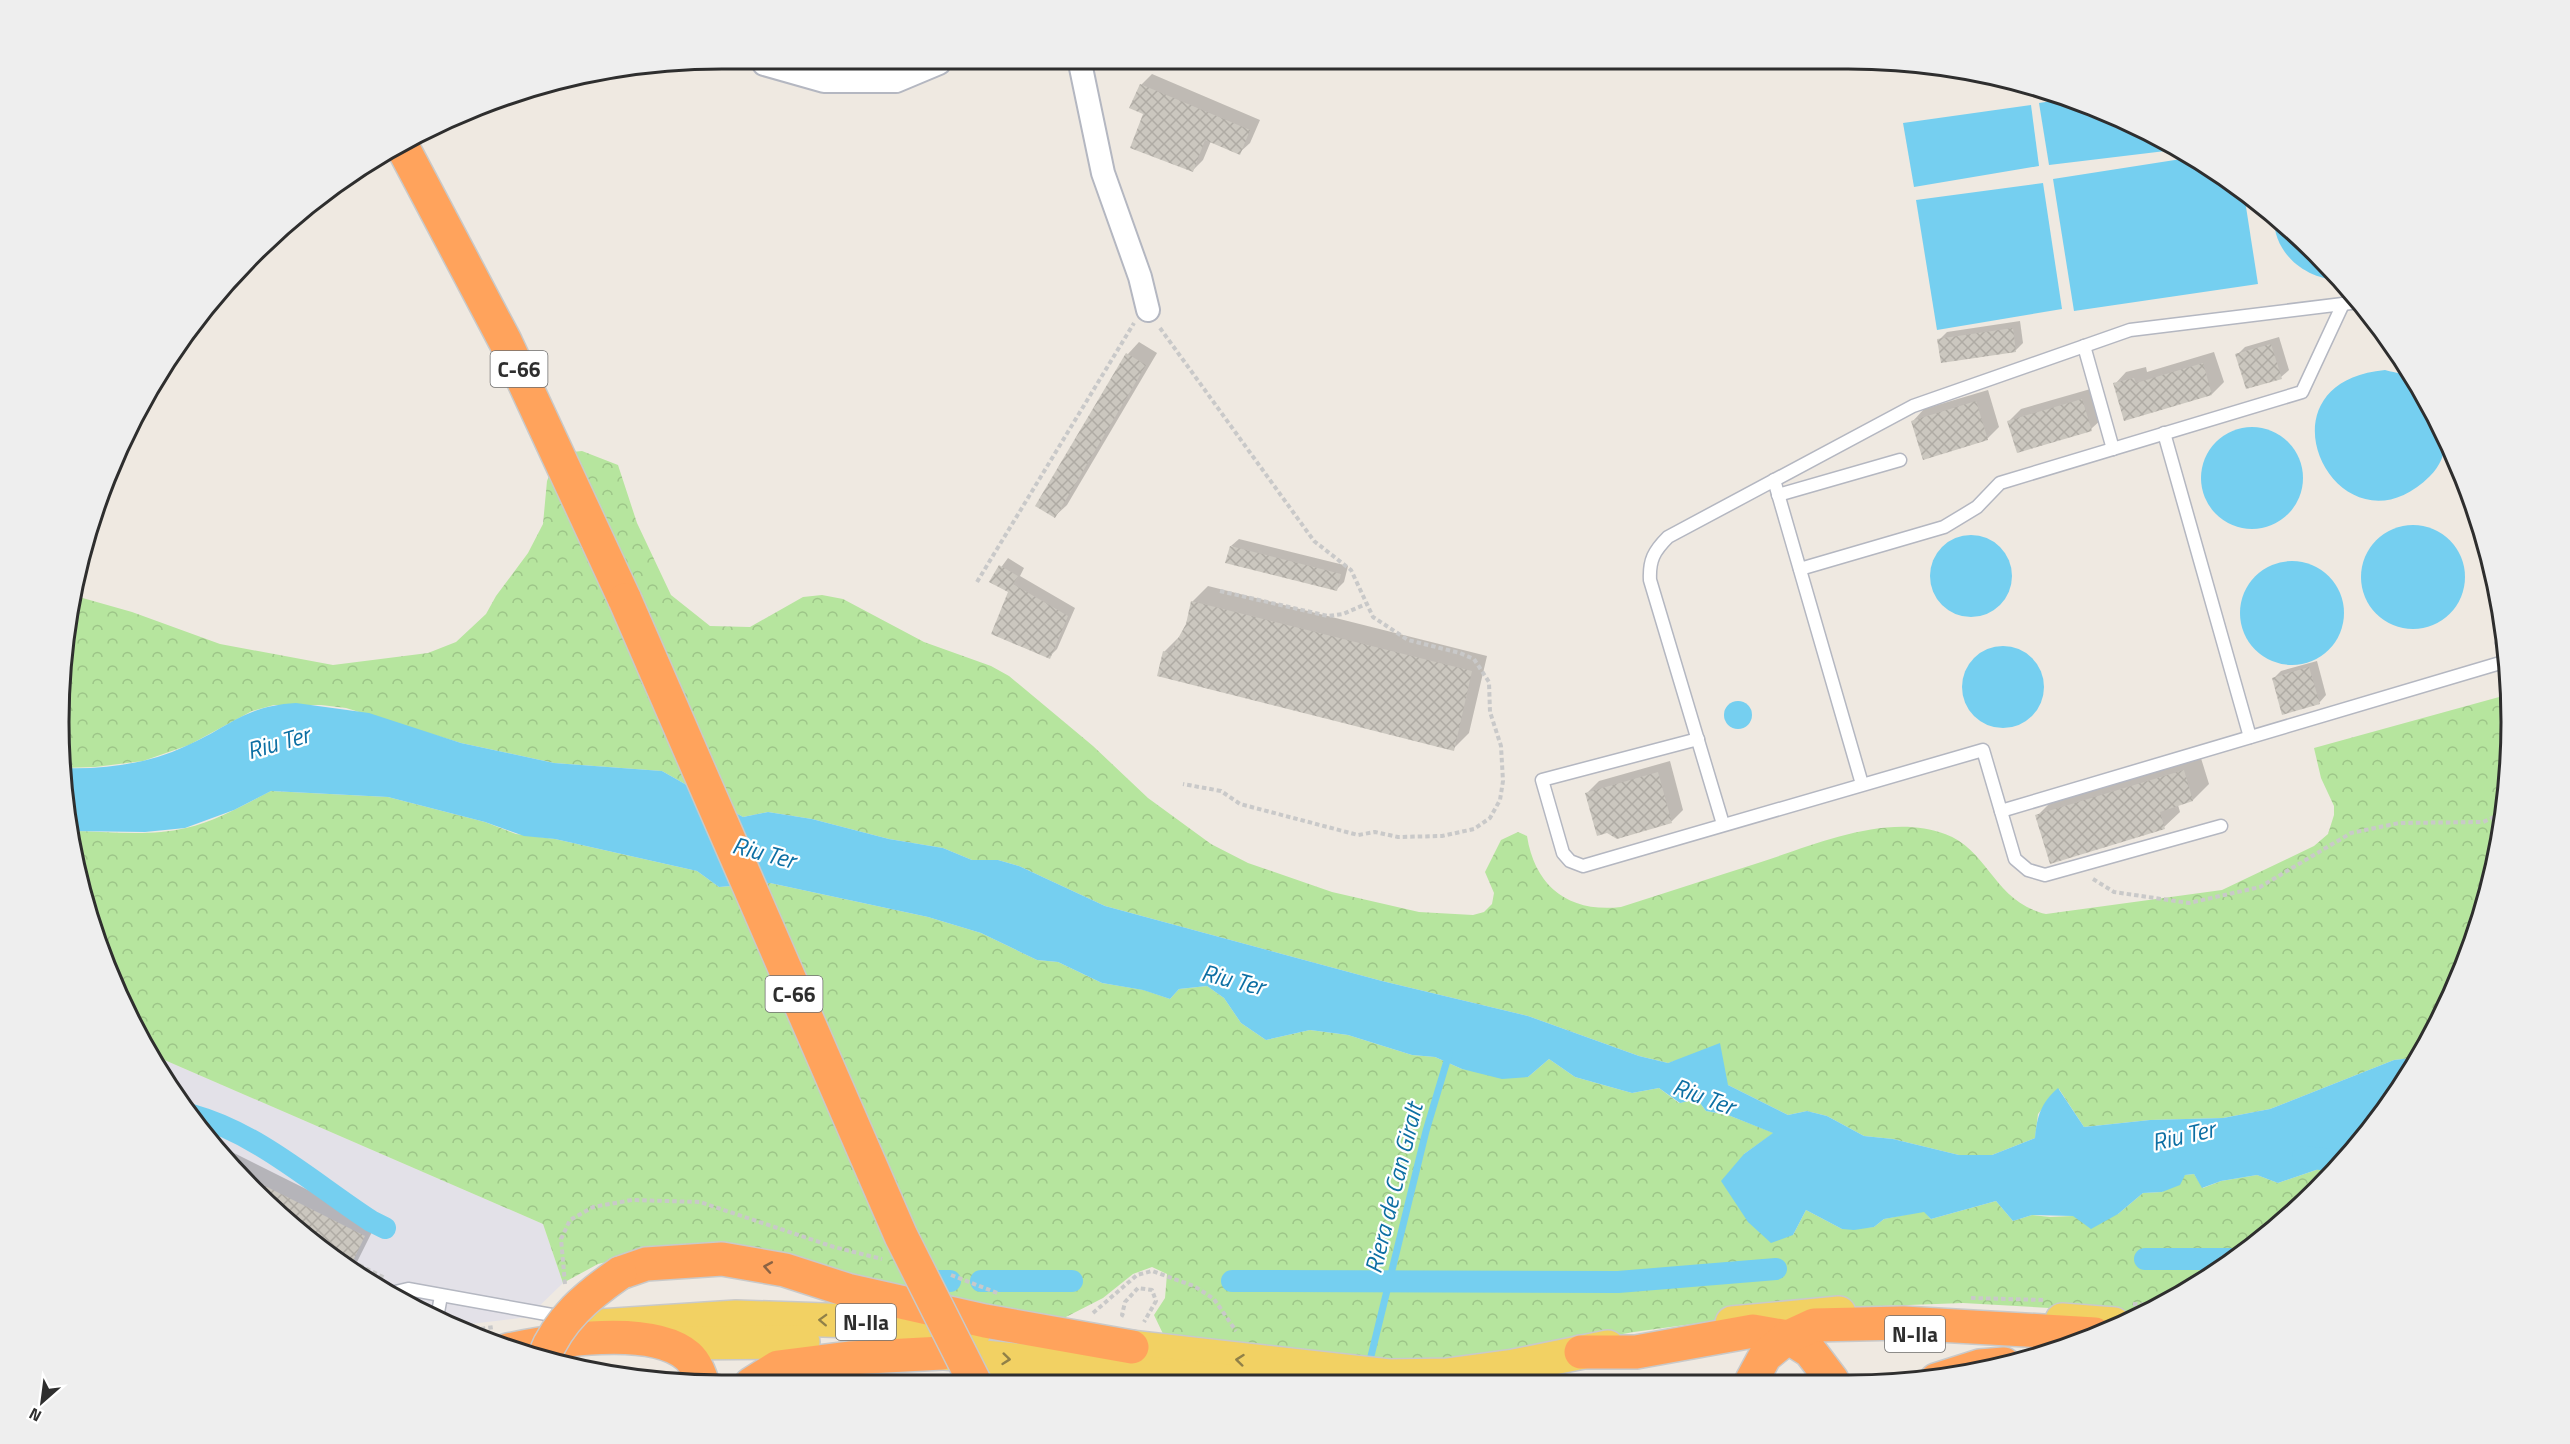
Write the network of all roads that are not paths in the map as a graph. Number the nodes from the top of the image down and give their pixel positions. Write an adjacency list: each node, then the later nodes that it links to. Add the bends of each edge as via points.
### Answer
1 (782, 69): 2 (street, via 824,81 896,81)
2 (925, 69)
3 (1081, 69): 7 (street, via 1103,173)
4 (404, 151): 40 (highway, C-66, bridge, via 505,341 625,600 901,1236)
5 (2349, 303): 6 (lane)
6 (2343, 304): 8 (lane, via 2130,330); 9 (lane, via 2302,392)
7 (1148, 310)
8 (2084, 346): 10 (lane); 12 (lane, via 1913,406)
9 (2164, 433): 10 (lane); 16 (lane)
10 (2113, 449): 14 (lane, via 2000,483 1977,507 1944,527)
11 (1900, 460): 13 (lane)
12 (1774, 480): 13 (lane); 17 (lane, via 1668,537 1654,551 1649,564 1650,580)
13 (1778, 495): 14 (lane)
14 (1800, 569): 18 (lane)
15 (2498, 663): 16 (lane)
16 (2250, 737): 19 (lane)
17 (1698, 739): 20 (lane); 20 (lane, via 1542,780 1563,853 1583,866)
18 (1862, 784): 19 (lane, via 1983,750); 20 (lane)
19 (2001, 811): 21 (lane, via 2015,859 2028,870 2045,875)
20 (1723, 824)
21 (2222, 826)
22 (400, 1291): 23 (lane)
23 (441, 1296): 24 (lane); 26 (lane)
24 (438, 1310)
25 (2102, 1323): 35 (main road, N-IIa, via 1985,1314 1852,1312 1731,1323)
26 (590, 1324): 27 (main road, N-IIa, one-way to 26, via 736,1317); 30 (main road, N-IIa)
27 (1134, 1327): 34 (highway, one-way to 34, bridge, via 985,1321 847,1290 785,1270 722,1259 646,1264 620,1274 584,1299); 42 (main road, N-IIa, one-way to 27, via 1175,1353)
28 (2077, 1333): 29 (highway, via 1862,1323 1814,1325)
29 (1788, 1337): 31 (main road, N-IIa, via 1899,1334); 35 (highway, via 1754,1331 1636,1352); 44 (main road, N-IIa); 45 (highway, via 1765,1356); 46 (highway, via 1810,1351)
30 (510, 1339)
31 (2056, 1341)
32 (660, 1343): 33 (highway, via 611,1335); 36 (main road, N-IIa); 37 (main road, N-IIa, via 788,1341); 38 (highway, via 688,1355)
33 (532, 1346)
34 (546, 1351)
35 (1581, 1352): 43 (main road, N-IIa, one-way to 43)
36 (555, 1353)
37 (942, 1353): 39 (highway, via 849,1358 778,1367); 41 (main road, N-IIa, one-way to 41)
38 (698, 1374)
39 (765, 1375)
40 (971, 1375)
41 (1164, 1375)
42 (1380, 1375)
43 (1447, 1375)
44 (1573, 1375)
45 (1755, 1375)
46 (1828, 1375)

